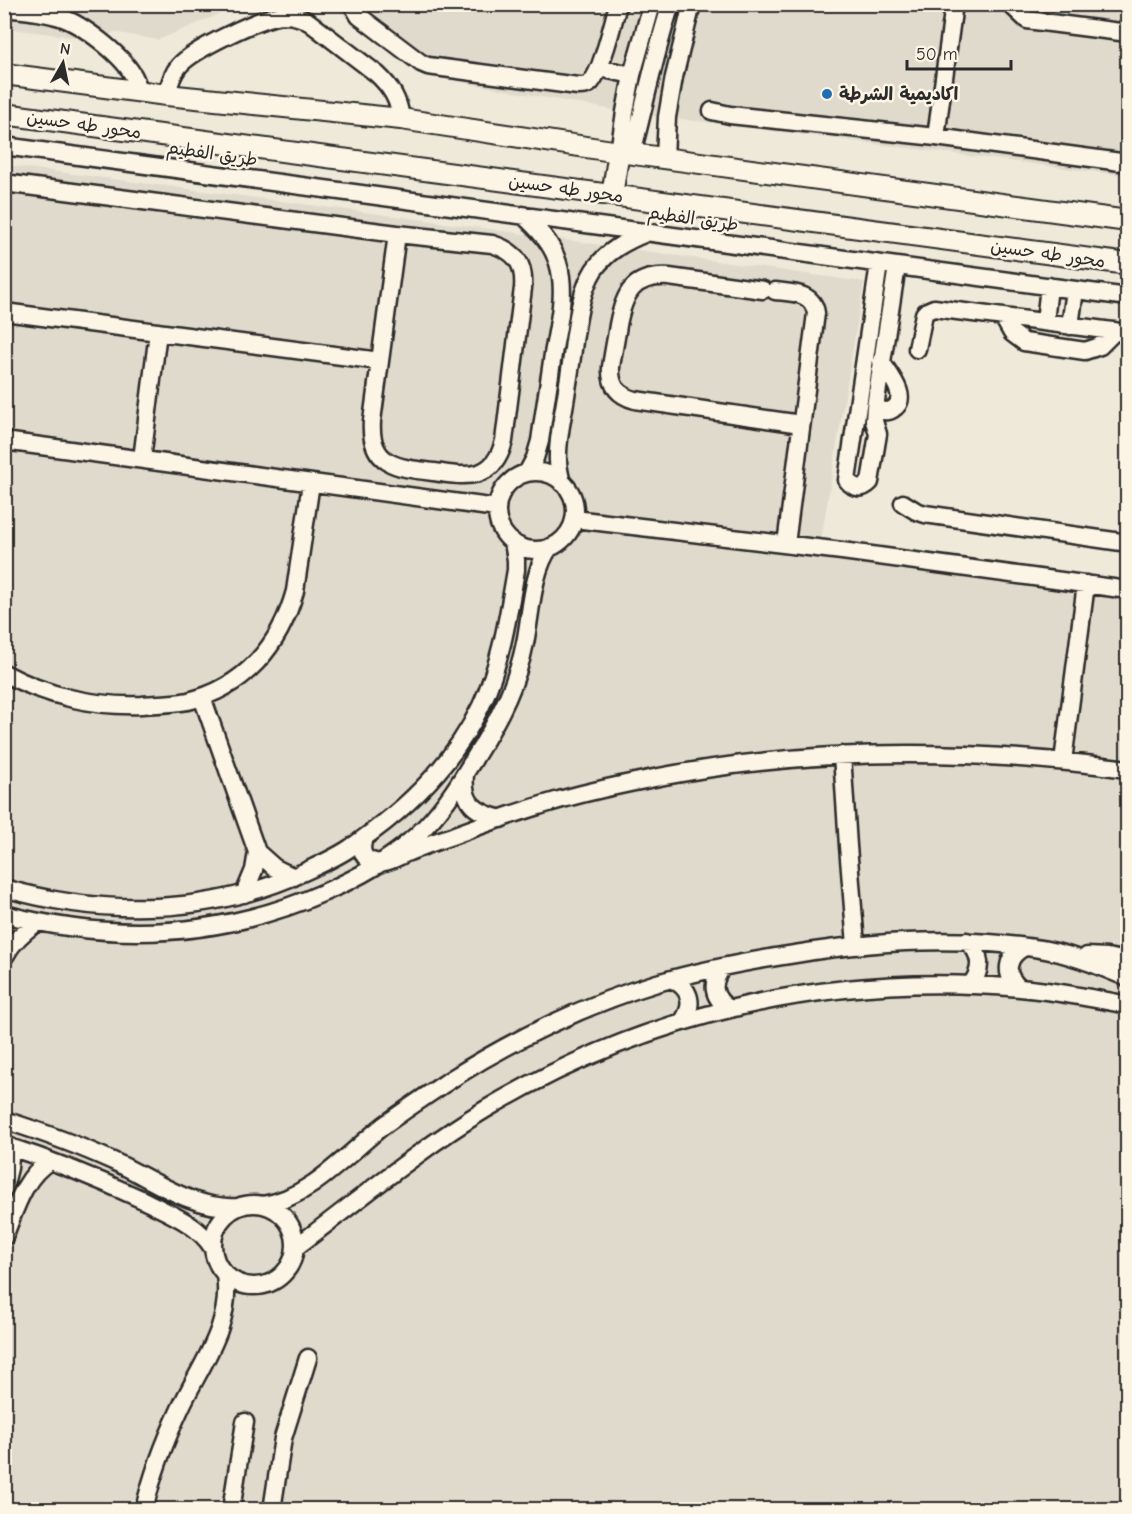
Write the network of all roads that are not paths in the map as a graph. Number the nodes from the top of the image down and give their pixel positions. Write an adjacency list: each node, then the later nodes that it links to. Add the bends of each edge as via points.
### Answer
1 (309, 4): 11 (street)
2 (352, 4): 13 (street, via 359,16 428,66 578,86 592,82)
3 (618, 4): 13 (street)
4 (652, 4): 16 (street)
5 (671, 4): 14 (street)
6 (692, 4): 17 (street)
7 (954, 4): 23 (street)
8 (1010, 4): 12 (street, via 1027,20)
9 (4, 8): 18 (street, via 49,14 75,24 121,61 133,74)
10 (276, 10): 11 (street); 19 (street, via 187,57 177,67)
11 (309, 22): 22 (street, via 387,84 395,95)
12 (1128, 33)
13 (599, 68): 16 (street)
14 (651, 73): 17 (street); 25 (street, via 644,107)
15 (4, 74): 18 (main road)
16 (632, 75): 25 (street, via 625,112)
17 (674, 77): 26 (street)
18 (140, 92): 19 (main road)
19 (166, 95): 22 (main road)
20 (712, 111): 23 (street)
21 (4, 114): 29 (main road, محور طه حسين)
22 (401, 119): 25 (main road)
23 (936, 137): 27 (street)
24 (4, 146): 30 (street, طريق الفطيم)
25 (625, 152): 26 (main road); 29 (main road)
26 (664, 157): 31 (main road)
27 (1128, 163)
28 (4, 183): 33 (street)
29 (612, 195): 35 (main road, محور طه حسين)
30 (523, 215): 32 (street, طريق الفطيم); 54 (street, via 552,248 562,289 540,441)
31 (1128, 221)
32 (646, 233): 34 (street, طريق الفطيم); 56 (street, via 617,246 606,256 592,273 583,294 559,445)
33 (397, 234): 49 (street); 49 (street, via 492,244 512,254 522,269 504,441 490,467 461,476 402,468 381,456 371,433)
34 (879, 264): 36 (street, طريق الفطيم); 46 (street)
35 (1128, 264)
36 (897, 266): 37 (street, طريق الفطيم); 46 (street)
37 (1049, 286): 38 (street, طريق الفطيم); 42 (street)
38 (1075, 290): 39 (street, طريق الفطيم); 43 (street)
39 (1128, 297)
40 (4, 312): 44 (street)
41 (1003, 317): 42 (street); 45 (street, via 1012,333 1024,342 1085,351); 47 (street, via 930,309 924,314)
42 (1045, 322): 43 (street)
43 (1070, 326): 45 (street)
44 (158, 332): 49 (street); 53 (street)
45 (1121, 332)
46 (878, 335): 48 (street); 50 (street)
47 (917, 349)
48 (881, 361): 50 (street); 50 (street, via 898,387 900,400 886,411 879,410)
49 (380, 362)
50 (871, 397)
51 (801, 424): 51 (street, via 626,398 610,376 626,296 644,279 656,276 806,296 814,303 816,313); 62 (street)
52 (4, 441): 53 (street)
53 (142, 459): 55 (street)
54 (527, 473): 56 (street, via 546,474); 58 (street, via 510,483)
55 (311, 483): 58 (street); 67 (street, via 295,591 284,623 255,665 230,684)
56 (562, 483): 59 (street, via 573,499)
57 (903, 503): 61 (street, via 925,514)
58 (497, 508): 60 (street, via 501,527)
59 (574, 519): 62 (street); 63 (street, via 563,539)
60 (513, 542): 63 (street, via 530,549); 73 (street, via 516,570 505,634 480,706 429,783)
61 (1128, 543)
62 (786, 544): 64 (street)
63 (550, 547): 71 (street, via 540,564 512,688)
64 (1086, 584): 65 (street); 69 (street)
65 (1128, 590)
66 (4, 673): 67 (street, via 60,696 108,704 172,704)
67 (202, 697): 74 (street)
68 (842, 755): 69 (street, via 914,753); 72 (street, via 745,763 653,778 542,804); 85 (street)
69 (1063, 761): 70 (street)
70 (1128, 769)
71 (465, 775): 72 (street, via 466,796 472,806); 76 (street, via 418,833)
72 (501, 819): 76 (street)
73 (364, 838): 75 (street); 76 (street, via 362,853)
74 (257, 852): 77 (street); 80 (street)
75 (333, 858): 77 (street); 78 (street, via 349,864)
76 (383, 863): 78 (street)
77 (294, 877): 80 (street)
78 (351, 880): 82 (street, via 278,911 207,928 130,933)
79 (4, 888): 80 (street, via 61,900 128,907 185,905)
80 (244, 894)
81 (4, 914): 82 (street)
82 (38, 922): 88 (street, via 21,934)
83 (4, 935): 88 (street)
84 (967, 941): 85 (street); 86 (street); 93 (street, via 977,952 980,966)
85 (856, 945): 90 (street)
86 (1025, 947): 87 (street); 94 (street, via 1013,955 1009,970)
87 (1069, 955): 89 (street); 91 (street)
88 (5, 957)
89 (1128, 962)
90 (723, 968): 92 (street); 96 (street, via 715,990 717,998)
91 (1128, 978)
92 (671, 980): 97 (street, via 680,983 689,997 688,1015); 102 (street, via 614,998 495,1053 382,1127 309,1186 286,1199)
93 (970, 985): 94 (street); 96 (street, via 903,984 830,990)
94 (1020, 988): 95 (street)
95 (1128, 1005)
96 (730, 1009): 97 (street)
97 (682, 1022): 106 (street, via 584,1059 486,1109 418,1154)
98 (4, 1120): 103 (street, via 94,1153 191,1200 224,1208)
99 (8, 1146): 100 (street); 101 (street, via 9,1168)
100 (50, 1161): 104 (street, via 28,1183); 105 (street, via 103,1181 175,1216 200,1233)
101 (4, 1188)
102 (263, 1205): 103 (street); 106 (street, via 287,1220)
103 (238, 1207): 105 (street, via 216,1228)
104 (4, 1237)
105 (212, 1247): 107 (street)
106 (296, 1247): 107 (street, via 286,1272 276,1281 250,1287)
107 (225, 1275): 110 (street, via 225,1311 219,1332 168,1436)
108 (308, 1358): 112 (street, via 283,1438)
109 (245, 1422): 111 (street)
110 (144, 1509)
111 (231, 1509)
112 (272, 1509)

